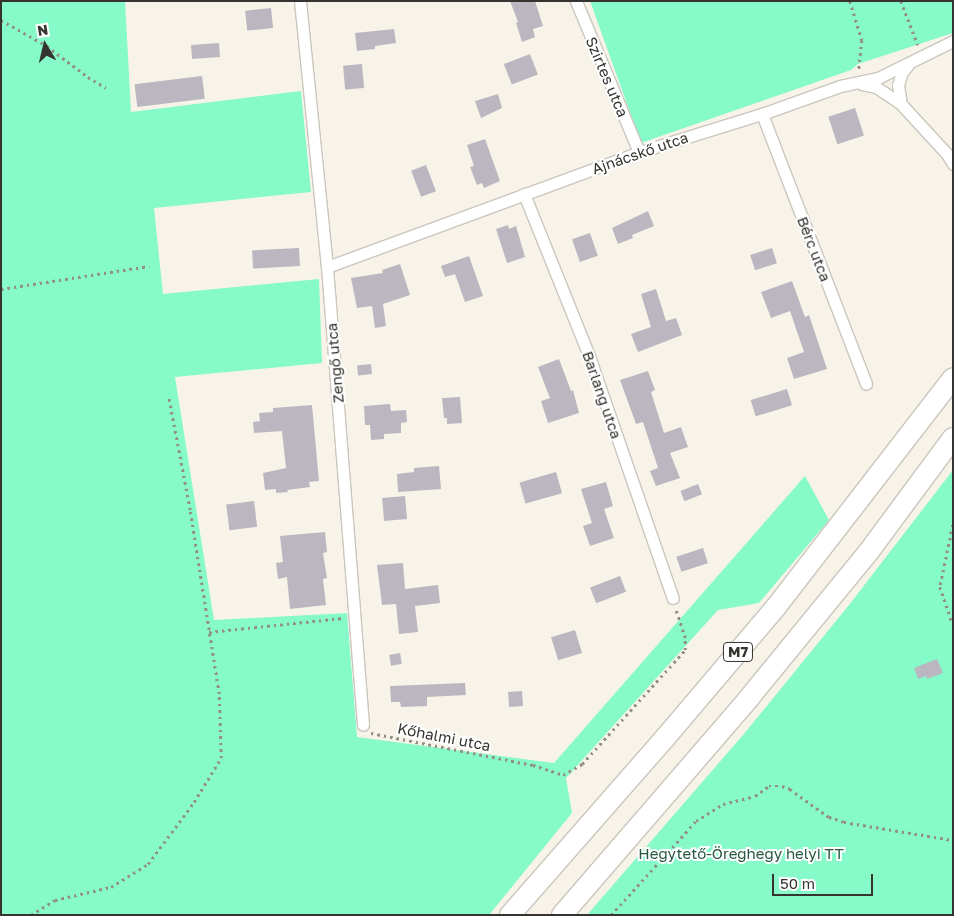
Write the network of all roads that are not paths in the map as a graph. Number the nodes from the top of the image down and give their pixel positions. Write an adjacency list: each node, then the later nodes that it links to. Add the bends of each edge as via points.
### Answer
1 (300, 1): 11 (street, Zengő utca)
2 (576, 1): 8 (street, Szirtes utca)
3 (953, 41): 4 (street, Ajnácskő utca)
4 (911, 62): 5 (street, Ajnácskő utca, via 878,78); 6 (street, via 902,72 898,85)
5 (858, 83): 6 (street, via 876,87); 7 (street, Ajnácskő utca, via 840,86)
6 (901, 104): 9 (street)
7 (762, 114): 8 (street, Ajnácskő utca); 13 (street, Bérc utca)
8 (639, 152): 10 (street, Ajnácskő utca)
9 (953, 164)
10 (524, 194): 11 (street, Ajnácskő utca); 15 (street, Barlang utca, via 589,356)
11 (327, 266): 16 (street, Zengő utca)
12 (953, 378): 17 (highway, M7, via 776,607)
13 (866, 384)
14 (953, 438): 18 (highway, M7, via 870,550)
15 (672, 598)
16 (363, 725)
17 (510, 915)
18 (562, 915)

